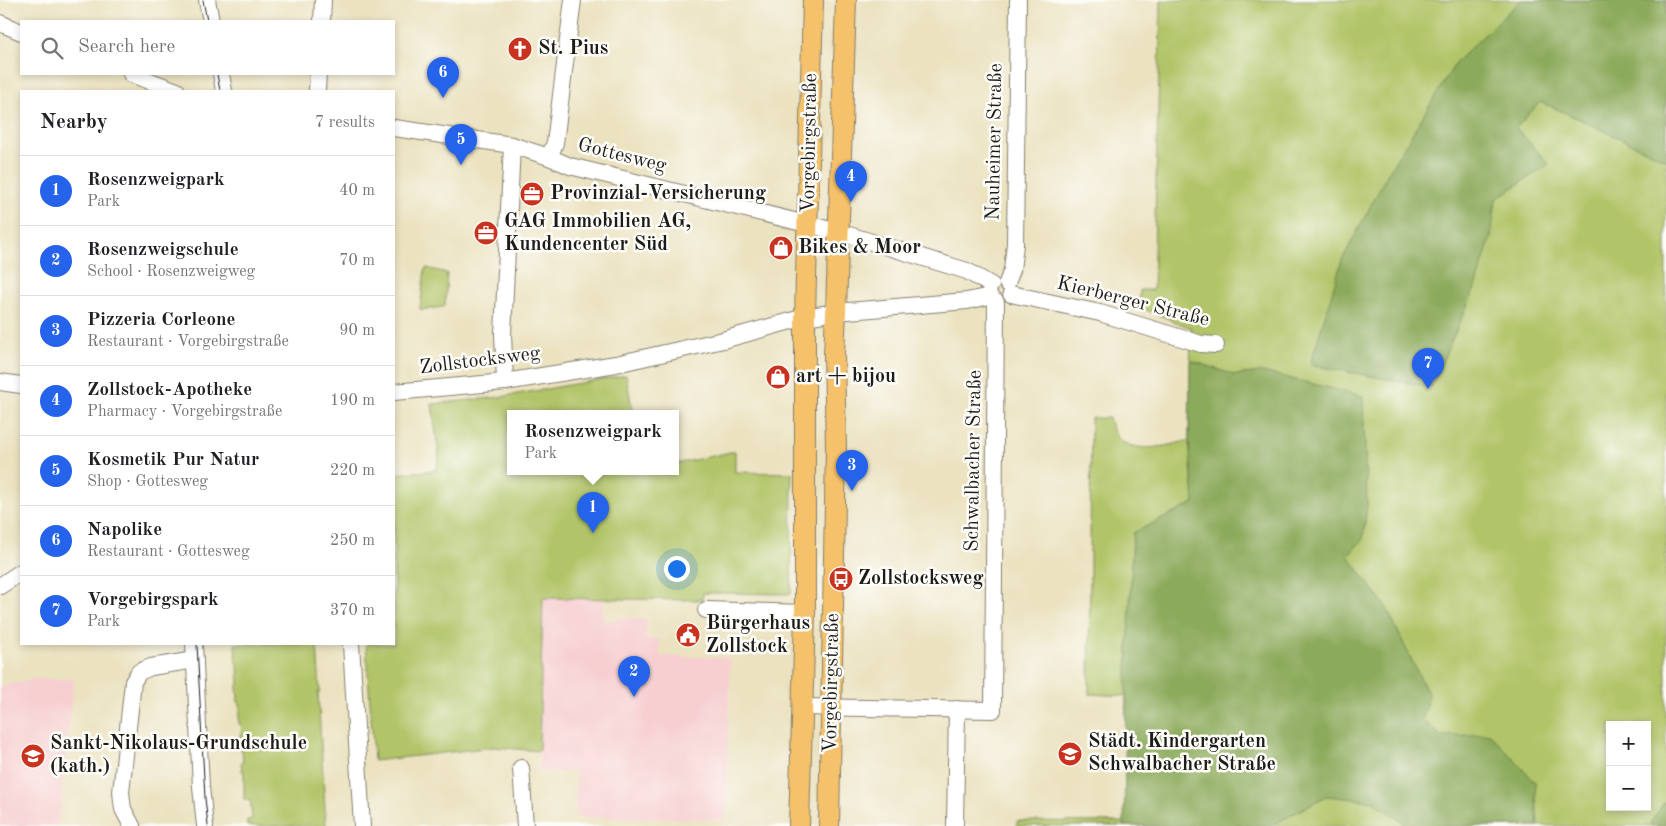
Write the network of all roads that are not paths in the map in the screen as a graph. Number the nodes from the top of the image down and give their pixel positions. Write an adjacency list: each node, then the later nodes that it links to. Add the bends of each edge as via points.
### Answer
1 (207, 0): 7 (street)
2 (324, 0): 8 (street)
3 (573, 0): 19 (street, via 555,143)
4 (813, 0): 20 (main road, Vorgebirgstraße)
5 (846, 0): 21 (main road, Vorgebirgstraße)
6 (1018, 0): 22 (street, Nauheimer Straße, via 1015,244 1012,270)
7 (211, 20)
8 (322, 20)
9 (0, 23): 10 (street)
10 (20, 32)
11 (134, 75): 14 (street)
12 (220, 75): 15 (street)
13 (318, 75): 16 (street)
14 (174, 90)
15 (224, 90)
16 (317, 90)
17 (395, 128): 18 (street, Gottesweg)
18 (512, 145): 19 (street, Gottesweg); 27 (street, via 503,334)
19 (549, 157): 20 (street, Gottesweg, via 570,166)
20 (808, 223): 21 (street, Gottesweg); 24 (main road, Vorgebirgstraße)
21 (839, 232): 22 (street, Kierberger Straße, via 967,271); 23 (main road, Vorgebirgstraße)
22 (999, 292): 23 (street, Kierberger Straße, via 967,301); 25 (street, Kierberger Straße, via 1079,307 1201,344); 38 (street, Schwalbacher Straße, via 993,710)
23 (836, 312): 24 (street, Kierberger Straße); 37 (main road, Vorgebirgstraße)
24 (805, 317): 27 (street, Zollstocksweg, via 723,340 624,362); 33 (main road, Vorgebirgstraße)
25 (1216, 345)
26 (0, 382): 28 (street)
27 (505, 382): 29 (street, Zollstocksweg)
28 (20, 385)
29 (395, 392)
30 (20, 573): 31 (street)
31 (0, 586)
32 (706, 610): 33 (street)
33 (805, 613): 36 (main road, Vorgebirgstraße)
34 (351, 645): 42 (street)
35 (194, 652): 40 (street, via 139,672 133,682 121,792 123,809); 41 (street)
36 (801, 707): 37 (street); 44 (main road, Vorgebirgstraße)
37 (832, 707): 38 (street); 45 (main road, Vorgebirgstraße)
38 (957, 709): 46 (street)
39 (521, 768): 43 (street)
40 (132, 826)
41 (203, 826)
42 (362, 826)
43 (525, 826)
44 (798, 826)
45 (829, 826)
46 (955, 826)

